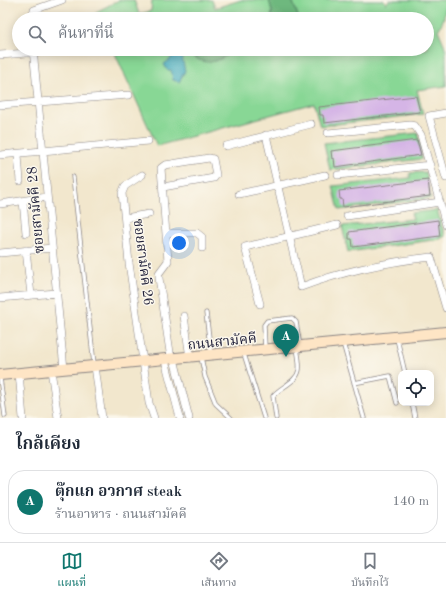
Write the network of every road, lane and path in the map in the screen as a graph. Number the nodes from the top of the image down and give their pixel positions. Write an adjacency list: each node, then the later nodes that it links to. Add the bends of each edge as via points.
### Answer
1 (62, 0): 2 (street)
2 (34, 12)
3 (12, 54): 4 (street)
4 (0, 55)
5 (33, 56): 7 (street, ซอยสามัคคี 28)
6 (130, 94): 7 (street)
7 (38, 102): 8 (street); 15 (street, ซอยสามัคคี 28)
8 (0, 105)
9 (446, 113): 19 (street, via 429,116)
10 (311, 124): 12 (street)
11 (328, 133): 18 (street, via 415,126 419,129)
12 (266, 135): 14 (street); 26 (street)
13 (148, 141): 15 (street)
14 (226, 146)
15 (43, 152): 17 (street); 29 (street, ซอยสามัคคี 28)
16 (0, 155): 17 (street)
17 (18, 155): 25 (street)
18 (430, 166): 22 (street); 31 (street)
19 (445, 167): 24 (street)
20 (142, 175): 35 (street, ซอยสามัคคี 26, via 123,189)
21 (325, 175): 26 (street)
22 (338, 176)
23 (73, 177): 62 (lane)
24 (446, 178)
25 (20, 180)
26 (278, 185): 28 (street); 40 (street)
27 (163, 187): 27 (street, via 162,166 213,159 216,175 214,178); 39 (street)
28 (238, 194)
29 (47, 197): 30 (street); 41 (street, ซอยสามัคคี 28)
30 (23, 200): 32 (street); 38 (street)
31 (440, 202): 34 (street); 37 (street)
32 (0, 204)
33 (149, 214): 35 (street)
34 (347, 216)
35 (125, 218): 61 (street, ซอยสามัคคี 26)
36 (337, 225): 40 (street)
37 (446, 225)
38 (26, 233)
39 (166, 233): 42 (street, via 197,233 202,237); 60 (street, via 168,261 158,278)
40 (290, 236): 48 (street, via 245,247); 49 (street, via 301,287 324,278 394,261 431,257)
41 (52, 248): 43 (street); 45 (street, ซอยสามัคคี 28)
42 (202, 248)
43 (26, 250): 44 (street); 46 (street)
44 (0, 252)
45 (56, 293): 46 (street); 63 (street, ซอยสามัคคี 28)
46 (31, 295): 47 (street)
47 (0, 298)
48 (260, 304)
49 (446, 308)
50 (206, 313): 58 (lane)
51 (184, 316): 59 (street)
52 (446, 332): 53 (main road, ถนนสามัคคี)
53 (396, 338): 54 (main road, ถนนสามัคคี); 65 (lane)
54 (343, 343): 55 (main road, ถนนสามัคคี); 69 (lane)
55 (299, 347): 56 (main road, ถนนสามัคคี); 56 (lane, via 296,322 292,318 267,321 264,326); 81 (lane, via 299,371 296,377 273,396)
56 (265, 350): 57 (main road, ถนนสามัคคี)
57 (243, 353): 58 (main road, ถนนสามัคคี); 80 (lane)
58 (212, 355): 59 (main road, ถนนสามัคคี)
59 (195, 357): 60 (main road, ถนนสามัคคี); 79 (lane, via 216,404)
60 (170, 360): 61 (main road, ถนนสามัคคี); 77 (street); 78 (street)
61 (144, 361): 62 (main road, ถนนสามัคคี); 76 (street, ซอยสามัคคี 26, via 149,403)
62 (95, 366): 63 (main road, ถนนสามัคคี); 75 (street)
63 (64, 369): 64 (main road, ถนนสามัคคี)
64 (51, 370): 66 (main road, ถนนสามัคคี); 74 (street)
65 (404, 370)
66 (18, 373): 67 (main road, ถนนสามัคคี); 73 (street)
67 (0, 375)
68 (0, 378): 72 (lane)
69 (354, 383): 70 (lane, via 390,376); 82 (lane)
70 (397, 404)
71 (413, 406): 83 (lane)
72 (5, 416)
73 (23, 418)
74 (58, 418)
75 (102, 418)
76 (154, 418)
77 (180, 418)
78 (189, 418)
79 (231, 418)
80 (264, 418)
81 (276, 418)
82 (364, 418)
83 (415, 418)

